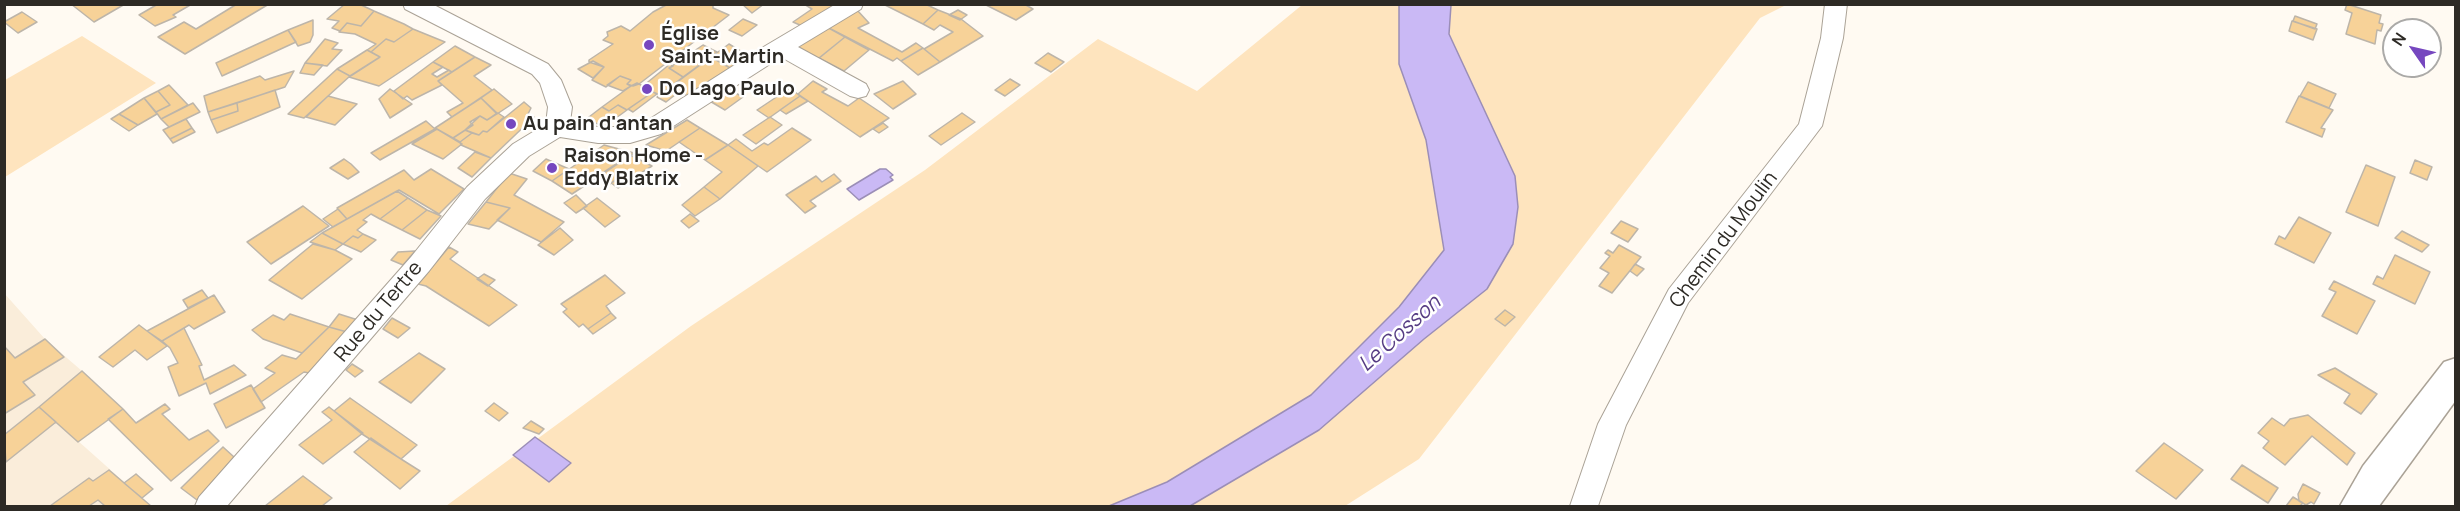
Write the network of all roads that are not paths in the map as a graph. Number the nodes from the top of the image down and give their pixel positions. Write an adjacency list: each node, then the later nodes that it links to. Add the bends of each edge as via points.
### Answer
1 (853, 4): 4 (street)
2 (1836, 4): 9 (street, Chemin du Moulin, via 1832,38 1810,126 1678,296 1612,424)
3 (419, 6): 6 (street, via 540,69 560,107)
4 (781, 47): 5 (street); 6 (street, via 653,128 619,135)
5 (858, 90)
6 (557, 128): 8 (street, Rue du Tertre, via 521,150 476,193 412,273)
7 (2456, 372): 10 (main road, via 2376,478)
8 (209, 507)
9 (1584, 507)
10 (2359, 507)

